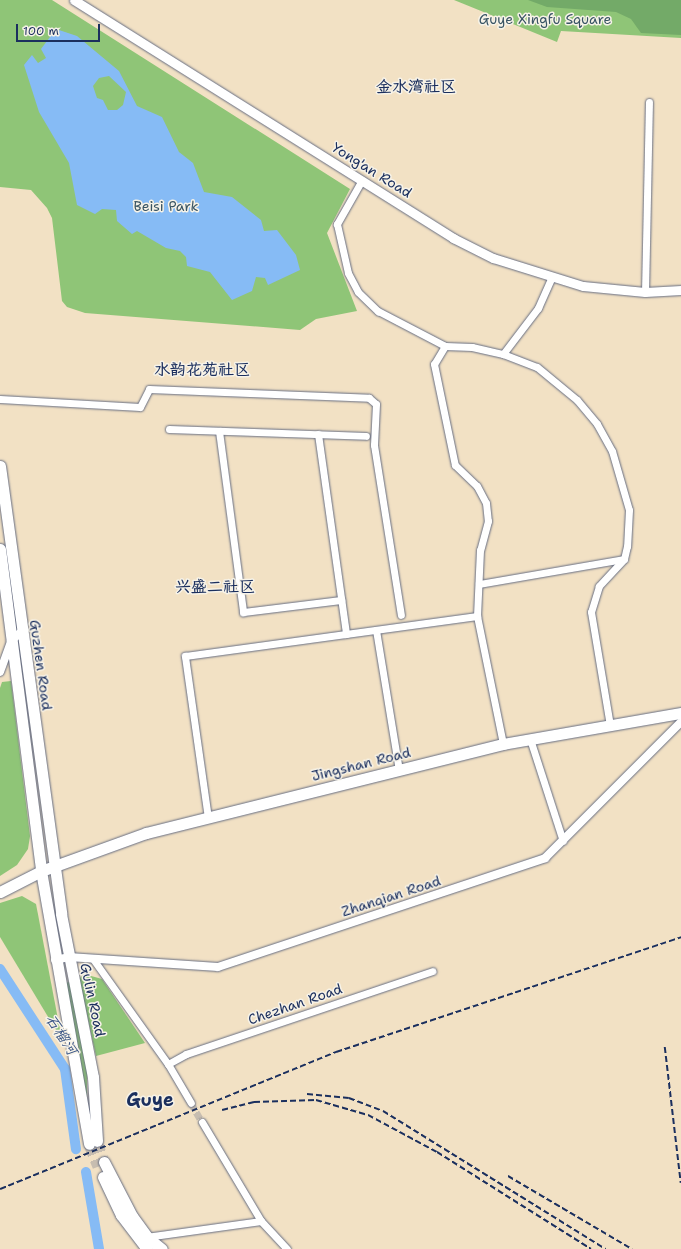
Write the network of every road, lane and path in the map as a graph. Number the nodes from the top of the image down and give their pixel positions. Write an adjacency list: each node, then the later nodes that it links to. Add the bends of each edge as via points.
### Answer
1 (74, 0): 3 (main road, Yong'an Road)
2 (649, 102): 6 (street)
3 (362, 180): 4 (main road, Yong'an Road, via 453,238 493,258); 7 (street, via 337,224 348,273 358,292 378,311)
4 (551, 278): 6 (main road, Yong'an Road); 8 (street, via 538,308)
5 (681, 290): 6 (main road, Yong'an Road)
6 (646, 292)
7 (445, 346): 8 (street, via 472,347); 17 (street, via 434,364 455,465 477,486 486,503 488,521 480,550)
8 (503, 354): 16 (street, via 537,367 561,385 597,424 616,462 629,510)
9 (0, 400): 19 (street, via 140,407 148,389 369,398 377,410 374,445)
10 (168, 429): 11 (street)
11 (219, 431): 12 (street); 18 (street, via 243,612)
12 (318, 434): 13 (street); 18 (street)
13 (366, 436)
14 (0, 466): 22 (main road, Guzhen Road)
15 (0, 550): 24 (main road, Guzhen Road)
16 (624, 559): 17 (street); 28 (street, via 599,586 591,612)
17 (478, 584): 20 (street)
18 (342, 600): 23 (street)
19 (401, 616)
20 (477, 616): 21 (street); 30 (street)
21 (376, 630): 23 (street); 31 (street)
22 (21, 632): 24 (street); 34 (main road, Guzhen Road)
23 (346, 634): 32 (street, via 185,656)
24 (11, 641): 25 (street); 35 (main road, Guzhen Road)
25 (0, 672)
26 (681, 713): 28 (main road, Jingshan Road)
27 (681, 722): 33 (street, Zhanqian Road)
28 (610, 725): 29 (main road, Jingshan Road)
29 (530, 738): 30 (main road, Jingshan Road); 33 (street)
30 (503, 744): 31 (main road, Jingshan Road)
31 (399, 770): 32 (main road, Jingshan Road)
32 (208, 818): 34 (main road, Jingshan Road, via 146,833)
33 (564, 841): 38 (street, Zhanqian Road, via 545,858 218,967)
34 (54, 866): 35 (main road, Jingshan Road); 37 (main road, Gulin Road)
35 (41, 871): 36 (main road, Jingshan Road); 39 (main road, Gulin Road)
36 (0, 892)
37 (69, 957): 38 (street, Zhanqian Road); 39 (street, Zhanqian Road); 39 (main road, Gulin Road, via 92,1077 93,1142)
38 (93, 959): 41 (street)
39 (55, 960)
40 (432, 972): 41 (street, Chezhan Road, via 186,1054)
41 (168, 1064): 42 (street)
42 (191, 1103)
43 (202, 1122): 45 (street)
44 (101, 1164): 46 (main road)
45 (261, 1221): 46 (street); 49 (street)
46 (142, 1238): 47 (main road); 48 (main road)
47 (147, 1249)
48 (162, 1249)
49 (287, 1249)

